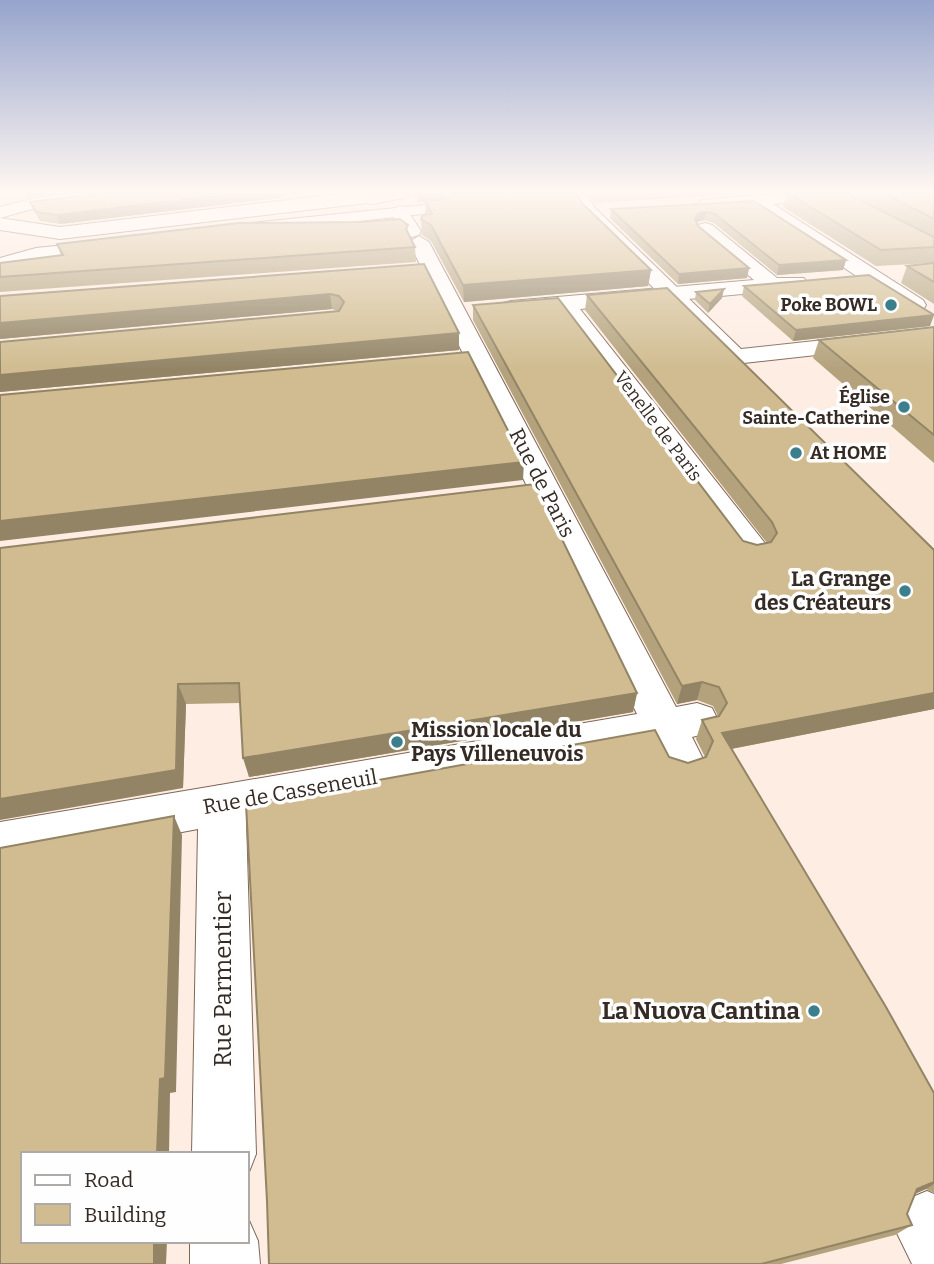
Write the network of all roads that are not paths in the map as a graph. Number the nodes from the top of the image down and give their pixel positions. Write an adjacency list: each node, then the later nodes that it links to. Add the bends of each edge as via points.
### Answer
1 (56, 252): 6 (lane)
2 (418, 252): 12 (street, Rue de Paris)
3 (635, 252): 10 (street)
4 (733, 252): 9 (street)
5 (834, 252): 8 (street)
6 (0, 265)
7 (909, 273): 8 (street)
8 (871, 276): 9 (street); 13 (street)
9 (772, 285): 10 (street)
10 (672, 294): 11 (street); 15 (street)
11 (564, 303): 12 (street); 17 (street, Venelle de Paris)
12 (457, 312): 18 (street, Rue de Paris, via 465,359 533,491)
13 (934, 317)
14 (934, 335): 15 (street)
15 (735, 357): 16 (street)
16 (764, 386)
17 (752, 550)
18 (681, 736): 19 (street, Rue de Casseneuil)
19 (220, 805): 20 (street, Rue de Casseneuil); 21 (street, Rue Parmentier)
20 (0, 844)
21 (224, 1152)
22 (224, 1243): 23 (street)
23 (225, 1264)

